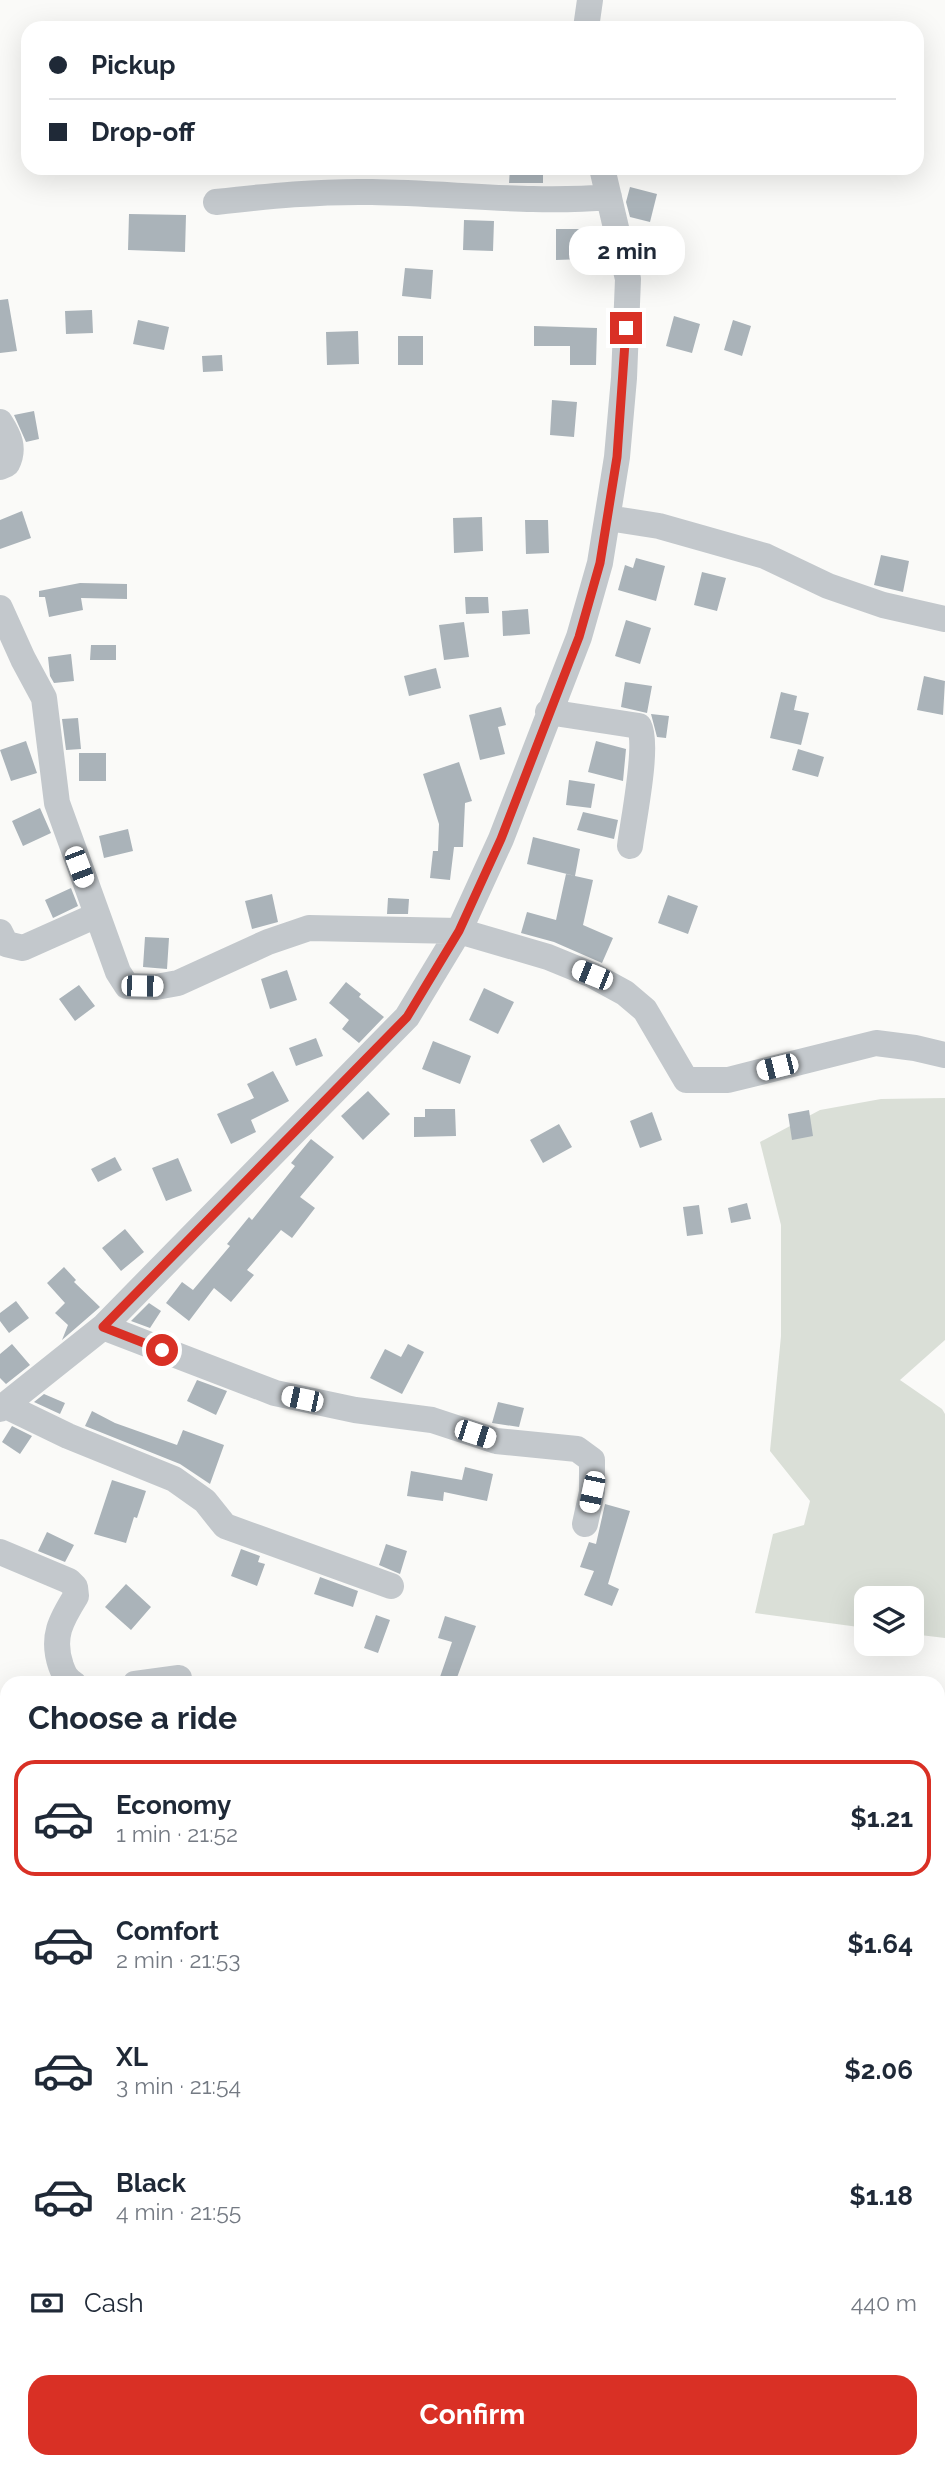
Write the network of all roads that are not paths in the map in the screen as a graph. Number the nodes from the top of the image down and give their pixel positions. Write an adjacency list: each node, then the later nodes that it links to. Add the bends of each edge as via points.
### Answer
1 (590, 0): 2 (street)
2 (587, 21)
3 (604, 175): 4 (street)
4 (609, 197): 5 (street, via 571,201 296,192); 8 (street, via 628,279 624,378)
5 (216, 202)
6 (0, 422): 7 (street, via 12,454)
7 (0, 467)
8 (608, 518): 10 (street, via 659,526 765,556 883,606); 11 (street, via 579,637)
9 (0, 608): 13 (street, via 44,698 57,803)
10 (945, 619)
11 (548, 712): 12 (street, via 639,726 642,751); 14 (street, via 501,839)
12 (629, 846)
13 (97, 915): 14 (street, via 127,986 178,983 309,928); 15 (street, via 23,948 6,944)
14 (459, 931): 16 (street, via 548,957 625,993 645,1010 686,1080 728,1080 876,1043); 17 (street, via 407,1017)
15 (0, 932)
16 (945, 1055)
17 (103, 1327): 18 (street); 19 (street, via 275,1394 432,1420 496,1441 577,1449 592,1460)
18 (3, 1407): 21 (street, via 174,1479 205,1501 225,1526)
19 (585, 1524)
20 (0, 1552): 22 (street, via 75,1587 76,1596 58,1631 56,1650)
21 (391, 1586)
22 (65, 1676)

